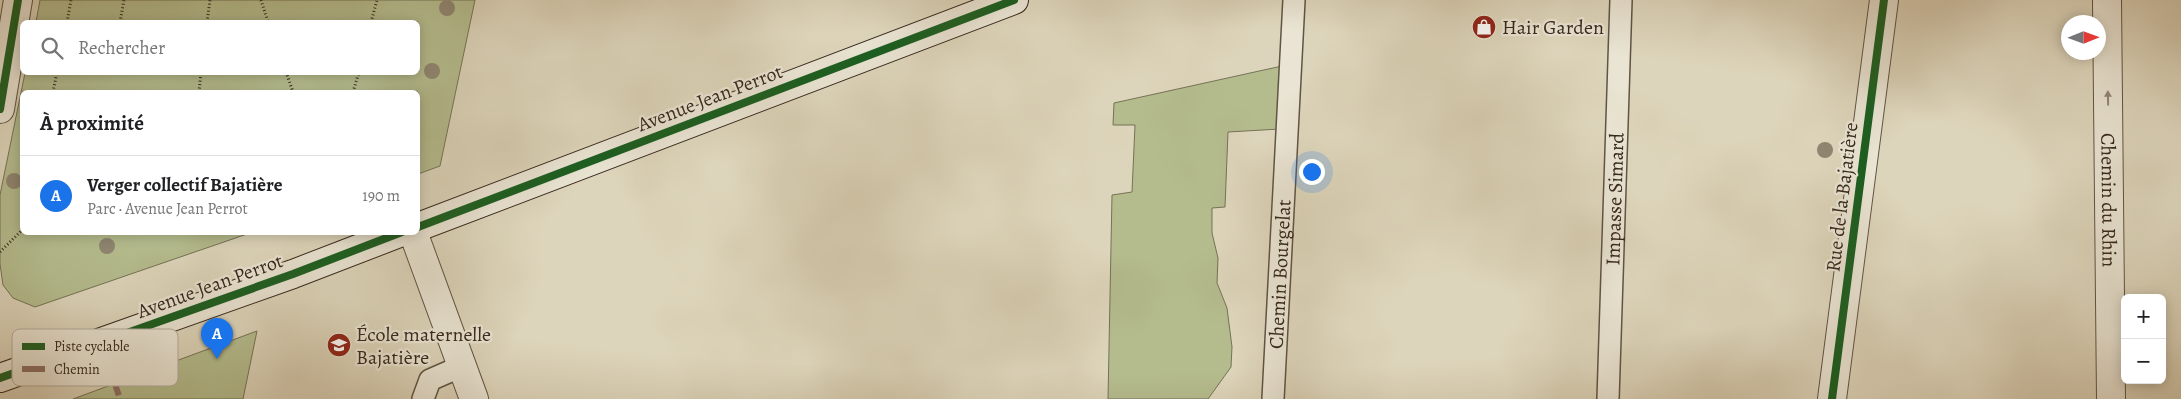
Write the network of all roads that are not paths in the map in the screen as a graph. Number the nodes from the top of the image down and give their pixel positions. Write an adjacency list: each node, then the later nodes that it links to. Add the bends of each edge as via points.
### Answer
1 (18, 0): 7 (street)
2 (1014, 0): 8 (street, Avenue Jean Perrot)
3 (1294, 0): 17 (lane, Chemin Bourgelat)
4 (1621, 0): 18 (lane, Impasse Simard)
5 (1884, 0): 19 (street, Rue de la Bajatière)
6 (2107, 0): 20 (street, Chemin du Rhin, one-way to 6)
7 (0, 109)
8 (420, 226)
9 (394, 235): 11 (street, Avenue Jean Perrot)
10 (414, 235): 12 (street)
11 (138, 329)
12 (462, 366): 15 (lane, via 430,380); 16 (street)
13 (12, 374): 14 (street, Avenue Jean Perrot)
14 (0, 378)
15 (423, 399)
16 (474, 399)
17 (1273, 399)
18 (1608, 399)
19 (1832, 399)
20 (2111, 399)

